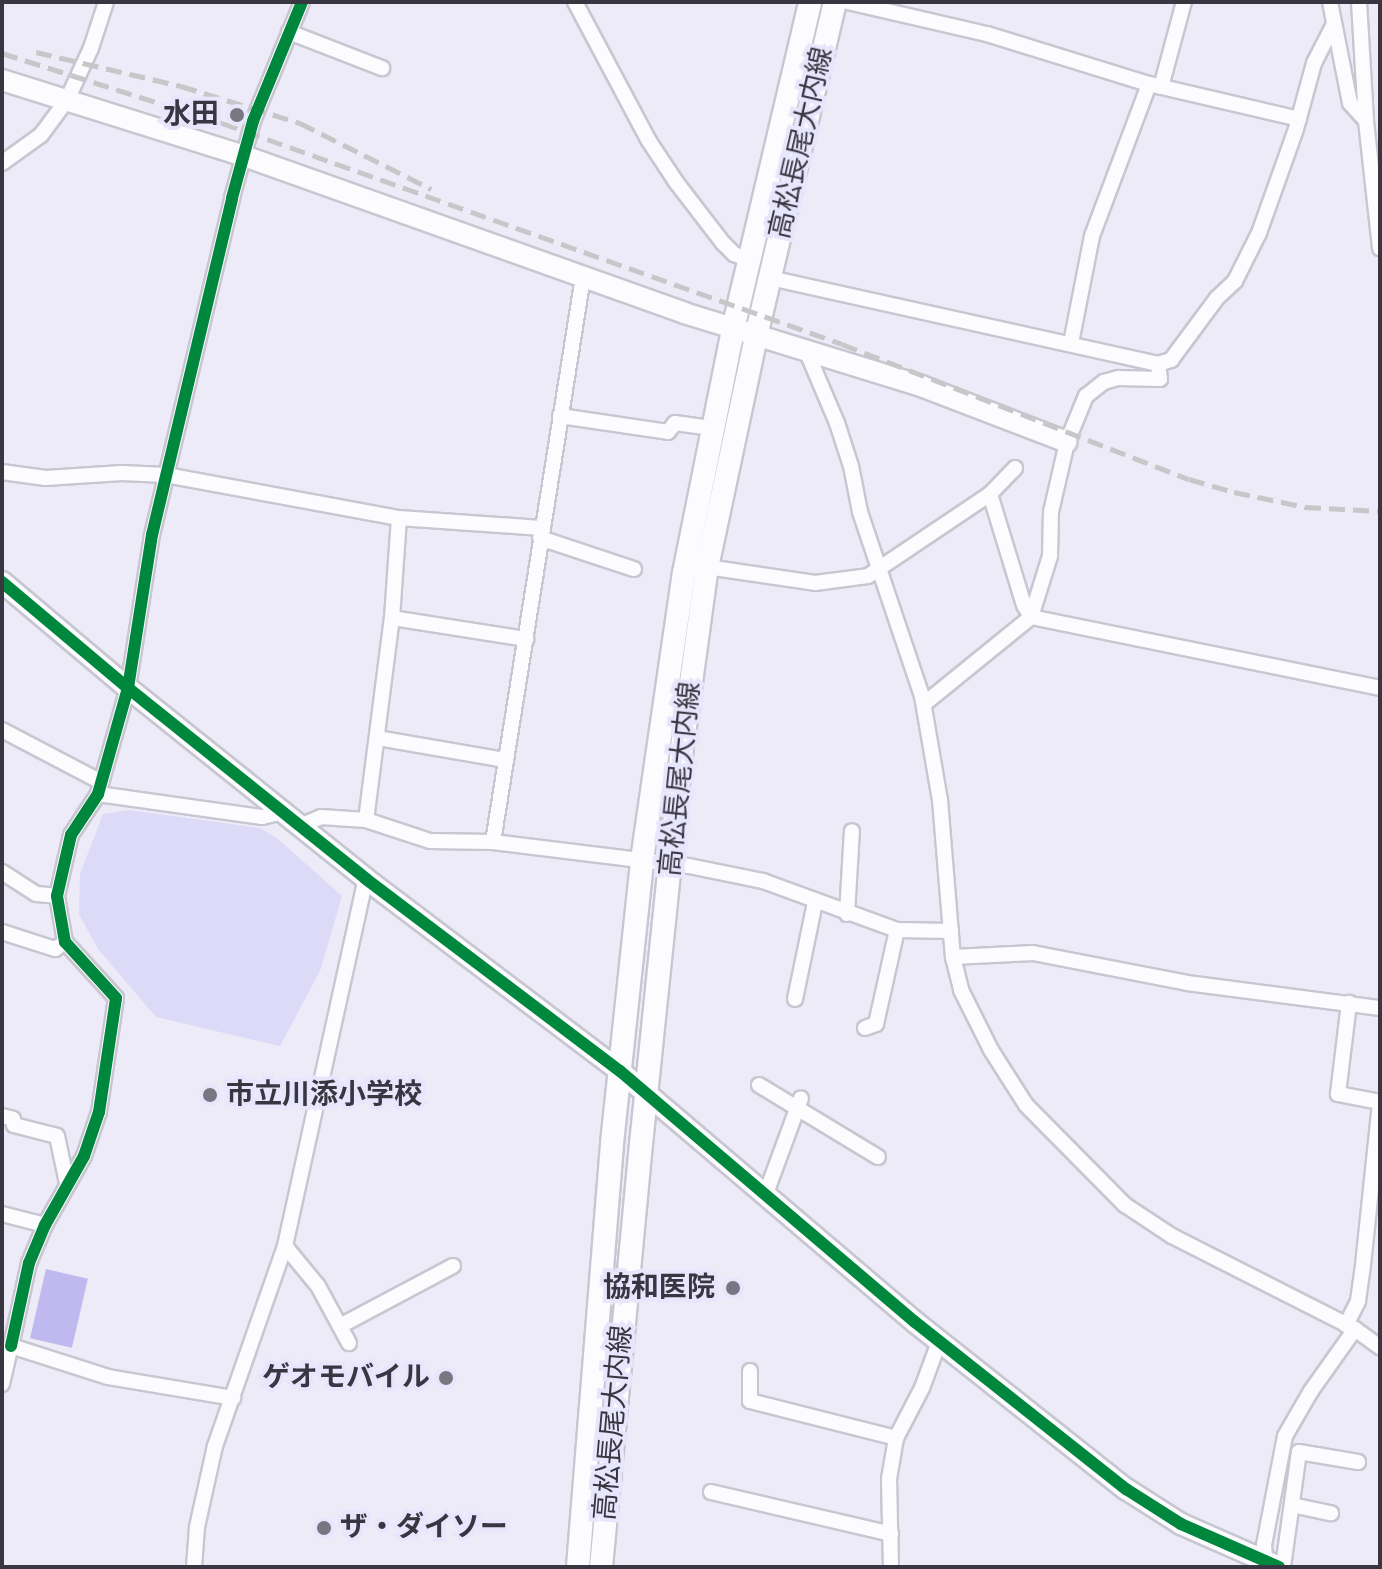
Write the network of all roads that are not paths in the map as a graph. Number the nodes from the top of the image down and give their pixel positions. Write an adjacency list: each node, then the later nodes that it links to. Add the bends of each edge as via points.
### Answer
1 (106, 2): 15 (street)
2 (302, 2): 11 (street)
3 (810, 2): 21 (main road, 高松長尾大内線)
4 (835, 2): 23 (main road, 高松長尾大内線)
5 (848, 2): 14 (street, via 987,34)
6 (1184, 2): 14 (street)
7 (1330, 2): 10 (street)
8 (1359, 2): 17 (street)
9 (578, 3): 21 (street, via 676,182 723,243)
10 (1333, 26): 16 (street, via 1314,63); 17 (street, via 1350,103)
11 (289, 32): 12 (street); 18 (street)
12 (382, 68)
13 (2, 80): 15 (street)
14 (1155, 85): 16 (street); 26 (street, via 1092,236)
15 (67, 100): 18 (street); 19 (street, via 41,135)
16 (1299, 119): 28 (street, via 1268,210 1235,281 1171,360)
17 (1366, 121): 20 (street)
18 (244, 156): 22 (street); 34 (street)
19 (2, 163)
20 (1380, 248)
21 (750, 260): 24 (main road, 高松長尾大内線)
22 (583, 277): 24 (street); 29 (street)
23 (770, 278): 25 (main road, 高松長尾大内線); 26 (street)
24 (733, 329): 25 (street); 30 (main road, 高松長尾大内線)
25 (756, 336): 27 (street); 38 (main road, 高松長尾大内線)
26 (1071, 343): 28 (street)
27 (806, 350): 31 (street, via 921,386); 39 (street, via 851,466)
28 (1158, 364): 31 (street, via 1160,379 1118,378 1093,388)
29 (560, 416): 30 (street, via 668,432 675,423); 37 (street)
30 (712, 428): 57 (main road, 高松長尾大内線, via 684,573)
31 (1067, 442): 42 (street, via 1051,512 1050,556)
32 (1015, 468): 35 (street)
33 (2, 472): 34 (street, via 46,478)
34 (166, 475): 36 (street); 45 (street)
35 (990, 494): 39 (street); 42 (street)
36 (399, 518): 37 (street); 43 (street)
37 (541, 533): 40 (street); 44 (street)
38 (707, 567): 39 (street, via 815,583 868,576); 58 (main road, 高松長尾大内線)
39 (877, 567): 47 (street)
40 (634, 569)
41 (4, 585): 45 (street)
42 (1031, 617): 46 (street); 47 (street)
43 (392, 618): 44 (street); 49 (street)
44 (526, 639): 50 (street)
45 (128, 688): 51 (street); 52 (street)
46 (1380, 688)
47 (924, 704): 65 (street, via 940,800)
48 (2, 730): 51 (street)
49 (378, 738): 50 (street); 53 (street)
50 (506, 760): 56 (street)
51 (100, 788): 52 (street, via 262,817); 61 (street, via 71,835)
52 (283, 812): 54 (street)
53 (366, 820): 54 (street, via 321,817); 56 (street, via 430,841)
54 (300, 826): 60 (street)
55 (852, 831): 63 (street)
56 (493, 842): 57 (street)
57 (642, 860): 58 (street); 73 (main road, 高松長尾大内線)
58 (672, 864): 62 (street, via 763,881); 75 (main road, 高松長尾大内線)
59 (2, 872): 61 (street, via 36,894)
60 (366, 879): 73 (street); 83 (street)
61 (57, 896): 67 (street)
62 (815, 902): 63 (street); 69 (street)
63 (847, 914): 64 (street)
64 (897, 930): 65 (street); 72 (street, via 876,1024)
65 (951, 931): 68 (street)
66 (2, 932): 67 (street, via 55,949)
67 (65, 942): 79 (street, via 116,998 99,1112 84,1156)
68 (953, 957): 70 (street, via 1033,953 1187,983); 86 (street, via 961,990 1026,1105 1125,1205 1172,1236)
69 (795, 999)
70 (1349, 1003): 71 (street); 86 (street, via 1338,1094 1380,1102 1363,1265)
71 (1380, 1008)
72 (865, 1028)
73 (620, 1071): 75 (street); 102 (main road, 高松長尾大内線)
74 (759, 1085): 76 (street)
75 (648, 1098): 80 (street); 103 (main road, 高松長尾大内線)
76 (800, 1104): 78 (street); 80 (street)
77 (2, 1116): 79 (street, via 13,1119 14,1125 57,1136)
78 (878, 1157)
79 (67, 1183): 82 (street)
80 (765, 1196): 87 (street)
81 (2, 1214): 82 (street)
82 (45, 1225): 90 (street, via 29,1263)
83 (285, 1246): 85 (street, via 318,1286); 93 (street)
84 (453, 1266): 85 (street)
85 (340, 1326): 88 (street)
86 (1350, 1327): 89 (street); 100 (street, via 1285,1436 1264,1545)
87 (939, 1342): 94 (street); 100 (street, via 1126,1489 1181,1524)
88 (349, 1343)
89 (1380, 1347)
90 (7, 1356): 92 (street); 93 (street)
91 (750, 1371): 94 (street, via 750,1401)
92 (2, 1384)
93 (233, 1398): 101 (street, via 215,1446)
94 (896, 1438): 99 (street, via 889,1479)
95 (1358, 1462): 97 (street, via 1299,1452)
96 (711, 1492): 99 (street)
97 (1292, 1505): 98 (street); 100 (street)
98 (1331, 1513)
99 (891, 1534): 104 (street)
100 (1274, 1566)
101 (194, 1567)
102 (578, 1567)
103 (601, 1567)
104 (891, 1567)

